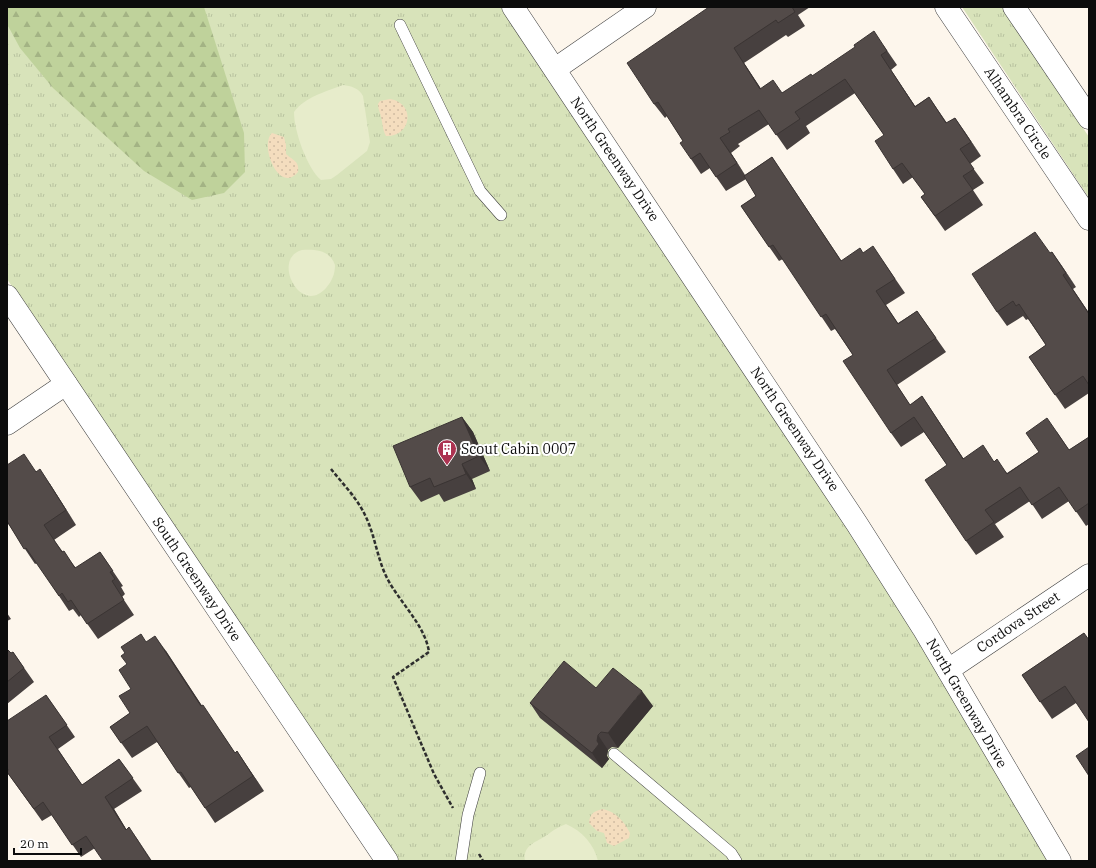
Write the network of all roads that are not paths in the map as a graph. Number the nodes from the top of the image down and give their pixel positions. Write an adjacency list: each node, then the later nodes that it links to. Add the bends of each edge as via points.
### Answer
1 (513, 7): 6 (street, North Greenway Drive)
2 (645, 7): 6 (street)
3 (946, 7): 9 (street, Alhambra Circle)
4 (1014, 7): 7 (street)
5 (400, 25): 8 (lane, via 480,192)
6 (554, 69): 14 (street, North Greenway Drive, via 820,466)
7 (1089, 118)
8 (501, 215)
9 (1089, 219)
10 (7, 296): 11 (street, South Greenway Drive)
11 (66, 384): 12 (street); 17 (street, South Greenway Drive)
12 (7, 424)
13 (1089, 575): 14 (street, Cordova Street)
14 (948, 670): 20 (street, North Greenway Drive)
15 (614, 754): 19 (lane, via 731,853)
16 (480, 773): 18 (lane, via 465,830)
17 (387, 861)
18 (461, 861)
19 (736, 861)
20 (1060, 861)

